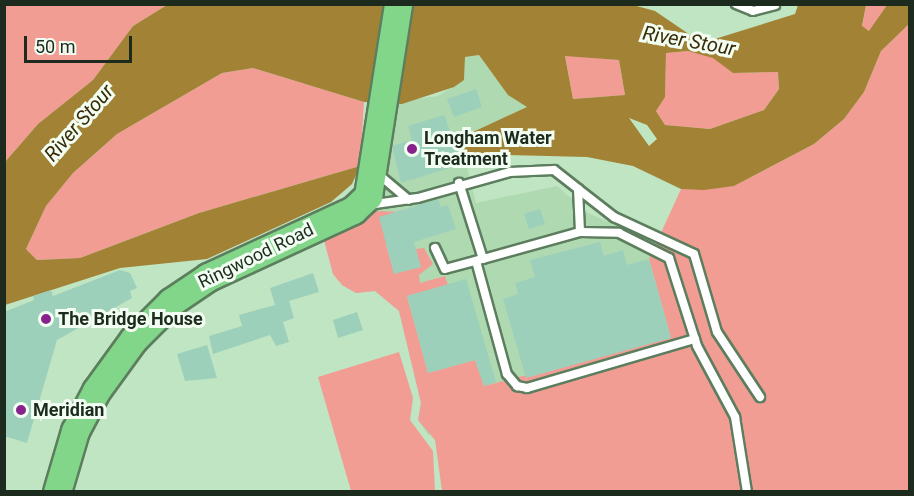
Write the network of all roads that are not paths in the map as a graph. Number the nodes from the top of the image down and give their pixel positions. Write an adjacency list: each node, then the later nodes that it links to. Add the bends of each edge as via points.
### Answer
1 (398, 4): 4 (highway)
2 (736, 4): 3 (lane, via 753,11)
3 (775, 5)
4 (376, 170): 7 (lane, via 385,184); 8 (highway, via 374,185)
5 (459, 183): 6 (lane, via 510,172 554,170); 7 (lane); 11 (lane)
6 (578, 189): 9 (lane); 13 (lane, via 614,218 694,254 717,332)
7 (409, 200): 8 (lane)
8 (359, 204): 14 (highway, Ringwood Road, via 208,277 171,302 133,340 96,391 75,431)
9 (580, 232): 11 (lane); 12 (lane, via 619,233 669,258)
10 (435, 248): 11 (lane, via 445,269)
11 (479, 260): 12 (lane, via 507,374 517,386 527,388)
12 (695, 339): 15 (lane, via 735,417)
13 (760, 398)
14 (57, 492)
15 (747, 492)

